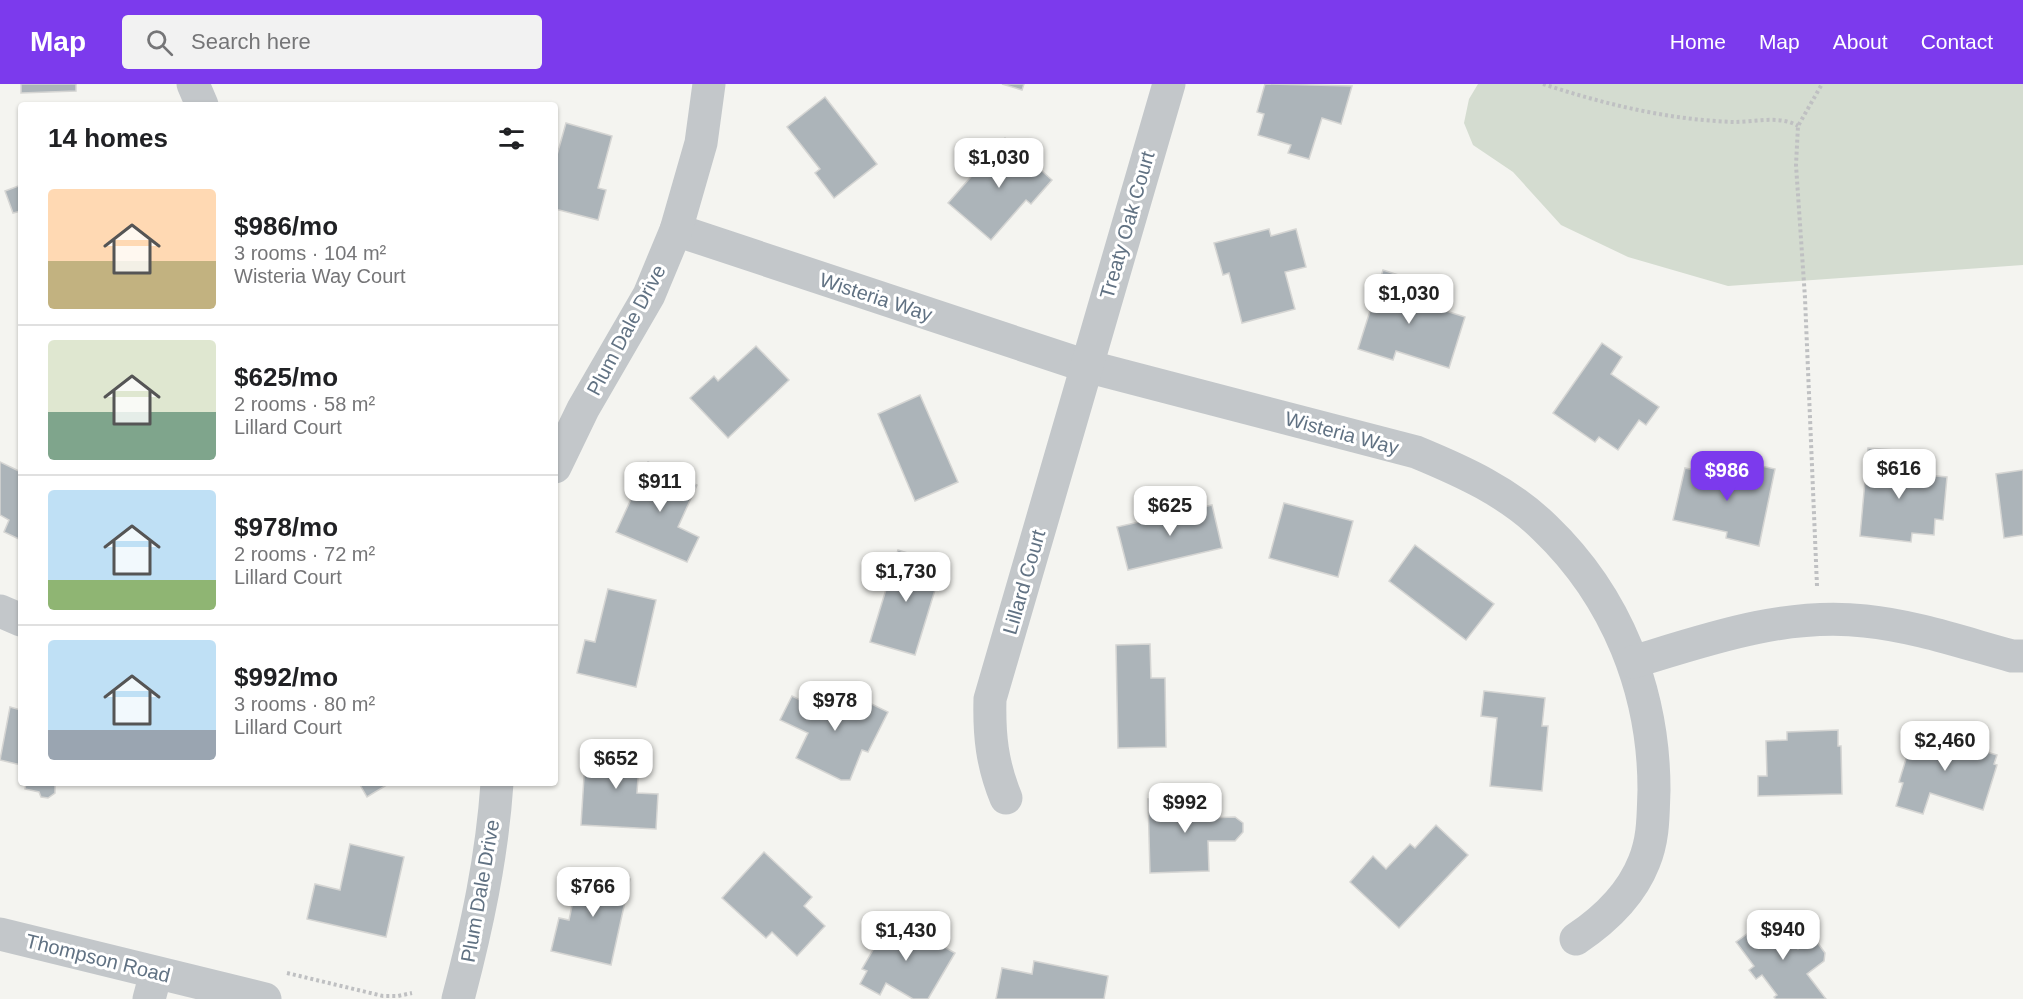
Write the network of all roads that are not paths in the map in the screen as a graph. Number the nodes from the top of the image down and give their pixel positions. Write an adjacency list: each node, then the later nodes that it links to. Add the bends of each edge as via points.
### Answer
1 (193, 84): 4 (street)
2 (709, 84): 5 (street, Plum Dale Drive, via 701,143)
3 (1169, 84): 6 (street, Treaty Oak Court)
4 (201, 102)
5 (676, 230): 6 (street, Wisteria Way); 7 (street, Plum Dale Drive, via 649,295 583,409)
6 (1086, 366): 11 (street, Wisteria Way, via 1416,452 1468,474 1515,503 1573,557 1595,587); 13 (street, Lillard Court, via 990,699 989,736 995,771)
7 (558, 461)
8 (0, 611): 9 (street)
9 (18, 619)
10 (2023, 656): 11 (street, via 1903,627 1819,620 1750,628)
11 (1633, 662): 15 (street, Wisteria Way, via 1646,706 1653,762 1653,826 1644,861 1625,896 1601,922)
12 (497, 786): 18 (street, Plum Dale Drive, via 480,915)
13 (1006, 798)
14 (0, 934): 16 (street, Thompson Road)
15 (1576, 939)
16 (152, 986): 17 (street, Thompson Road)
17 (265, 999)
18 (459, 999)

